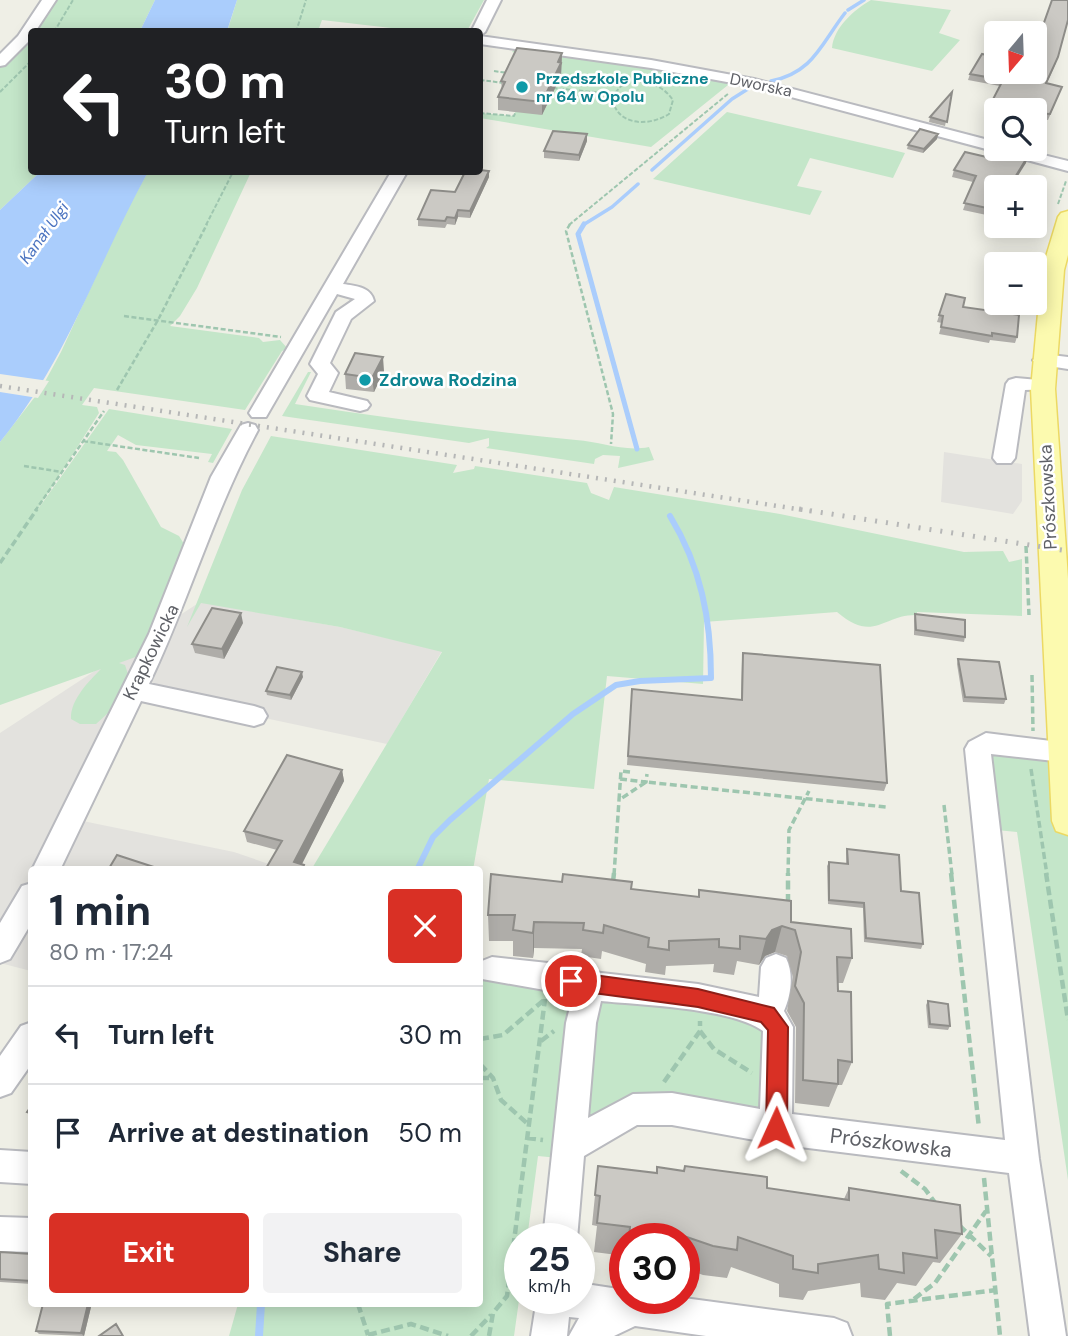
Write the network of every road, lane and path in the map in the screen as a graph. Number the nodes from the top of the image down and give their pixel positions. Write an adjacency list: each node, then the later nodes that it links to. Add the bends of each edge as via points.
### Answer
1 (49, 0): 5 (street)
2 (73, 0): 6 (path)
3 (306, 0): 7 (path)
4 (494, 0): 8 (street)
5 (30, 28)
6 (56, 28)
7 (297, 28)
8 (480, 28)
9 (28, 32): 13 (street)
10 (483, 41): 11 (street, Dworska)
11 (506, 50): 12 (street); 18 (street, Dworska)
12 (540, 60)
13 (0, 62)
14 (28, 64): 21 (path)
15 (494, 71): 16 (path)
16 (514, 73)
17 (483, 80): 19 (path)
18 (744, 81): 26 (street, Dworska); 42 (path, via 571,221 566,231 613,414)
19 (513, 84)
20 (551, 88): 22 (path)
21 (0, 92)
22 (614, 94): 22 (path, via 615,110 634,122 661,120 673,105 666,90 646,82 624,85); 23 (path)
23 (624, 95)
24 (516, 111): 25 (path, via 513,116)
25 (483, 113)
26 (984, 144)
27 (1047, 161): 28 (street)
28 (1068, 166)
29 (231, 175): 34 (path)
30 (397, 175): 32 (street, Krapkowicka)
31 (1068, 217): 37 (main road, Prószkowska, via 1053,270)
32 (333, 288): 35 (street, Krapkowicka); 39 (street, via 358,292 365,301 341,319 320,363 328,373 317,396)
33 (124, 316): 34 (path)
34 (158, 320): 35 (path); 38 (path)
35 (302, 340): 48 (street, Krapkowicka, via 222,477 178,594)
36 (1068, 363): 37 (street)
37 (1043, 372): 44 (street, via 1016,384); 50 (main road, Prószkowska)
38 (117, 390)
39 (360, 405)
40 (104, 411): 41 (path)
41 (83, 441): 43 (path); 46 (path)
42 (611, 444)
43 (199, 458)
44 (1004, 458)
45 (24, 466): 46 (path)
46 (62, 472): 47 (path)
47 (0, 563)
48 (133, 690): 49 (street); 61 (street, Krapkowicka)
49 (254, 716)
50 (1064, 736): 60 (main road, Prószkowska); 86 (street, via 986,743 978,749)
51 (630, 772): 53 (path, via 621,771)
52 (648, 774): 54 (path)
53 (620, 779): 54 (path); 57 (path)
54 (646, 782): 56 (path); 57 (path)
55 (809, 791): 56 (path)
56 (805, 799): 59 (path); 64 (path, via 789,830)
57 (619, 800): 62 (path)
58 (944, 805): 85 (path)
59 (886, 807)
60 (1068, 821)
61 (48, 866)
62 (613, 893)
63 (28, 902): 65 (street)
64 (788, 914)
65 (0, 950)
66 (776, 967): 71 (street, via 774,999)
67 (492, 970): 69 (street)
68 (593, 986): 69 (street); 70 (street); 84 (street, via 581,1023)
69 (547, 987): 73 (path, via 503,1035); 81 (path)
70 (698, 998): 71 (street); 72 (path)
71 (767, 1015): 79 (street, via 778,1027)
72 (700, 1031): 79 (path, via 715,1049); 80 (path)
73 (483, 1038)
74 (28, 1042): 78 (street)
75 (483, 1067): 77 (path)
76 (483, 1078): 77 (path)
77 (493, 1078): 81 (path, via 501,1100)
78 (0, 1082)
79 (777, 1091): 82 (street)
80 (645, 1110): 82 (street, Prószkowska, via 672,1109); 84 (street, Prószkowska, via 633,1110)
81 (529, 1125): 100 (path, via 507,1296)
82 (776, 1128): 83 (street, Prószkowska)
83 (872, 1140): 85 (street, Prószkowska); 90 (path, via 883,1158 930,1194)
84 (569, 1147): 92 (street)
85 (981, 1154): 86 (street, Prószkowska); 89 (path)
86 (1023, 1159): 113 (street)
87 (0, 1166): 88 (street)
88 (28, 1168)
89 (987, 1209): 95 (path); 96 (path)
90 (941, 1213)
91 (955, 1221): 95 (path)
92 (562, 1223)
93 (0, 1234): 94 (street)
94 (28, 1235)
95 (970, 1236): 96 (path); 98 (path, via 934,1283)
96 (992, 1258): 97 (path)
97 (996, 1290): 98 (path); 112 (path)
98 (912, 1300): 111 (path, via 887,1304)
99 (359, 1307): 104 (path)
100 (493, 1313): 106 (path); 107 (path)
101 (553, 1314): 108 (street)
102 (624, 1314): 109 (street)
103 (672, 1314): 110 (street)
104 (368, 1335): 105 (path, via 411,1324)
105 (448, 1336)
106 (471, 1336)
107 (489, 1336)
108 (549, 1336)
109 (587, 1336)
110 (834, 1336)
111 (890, 1336)
112 (1000, 1336)
113 (1048, 1336)

